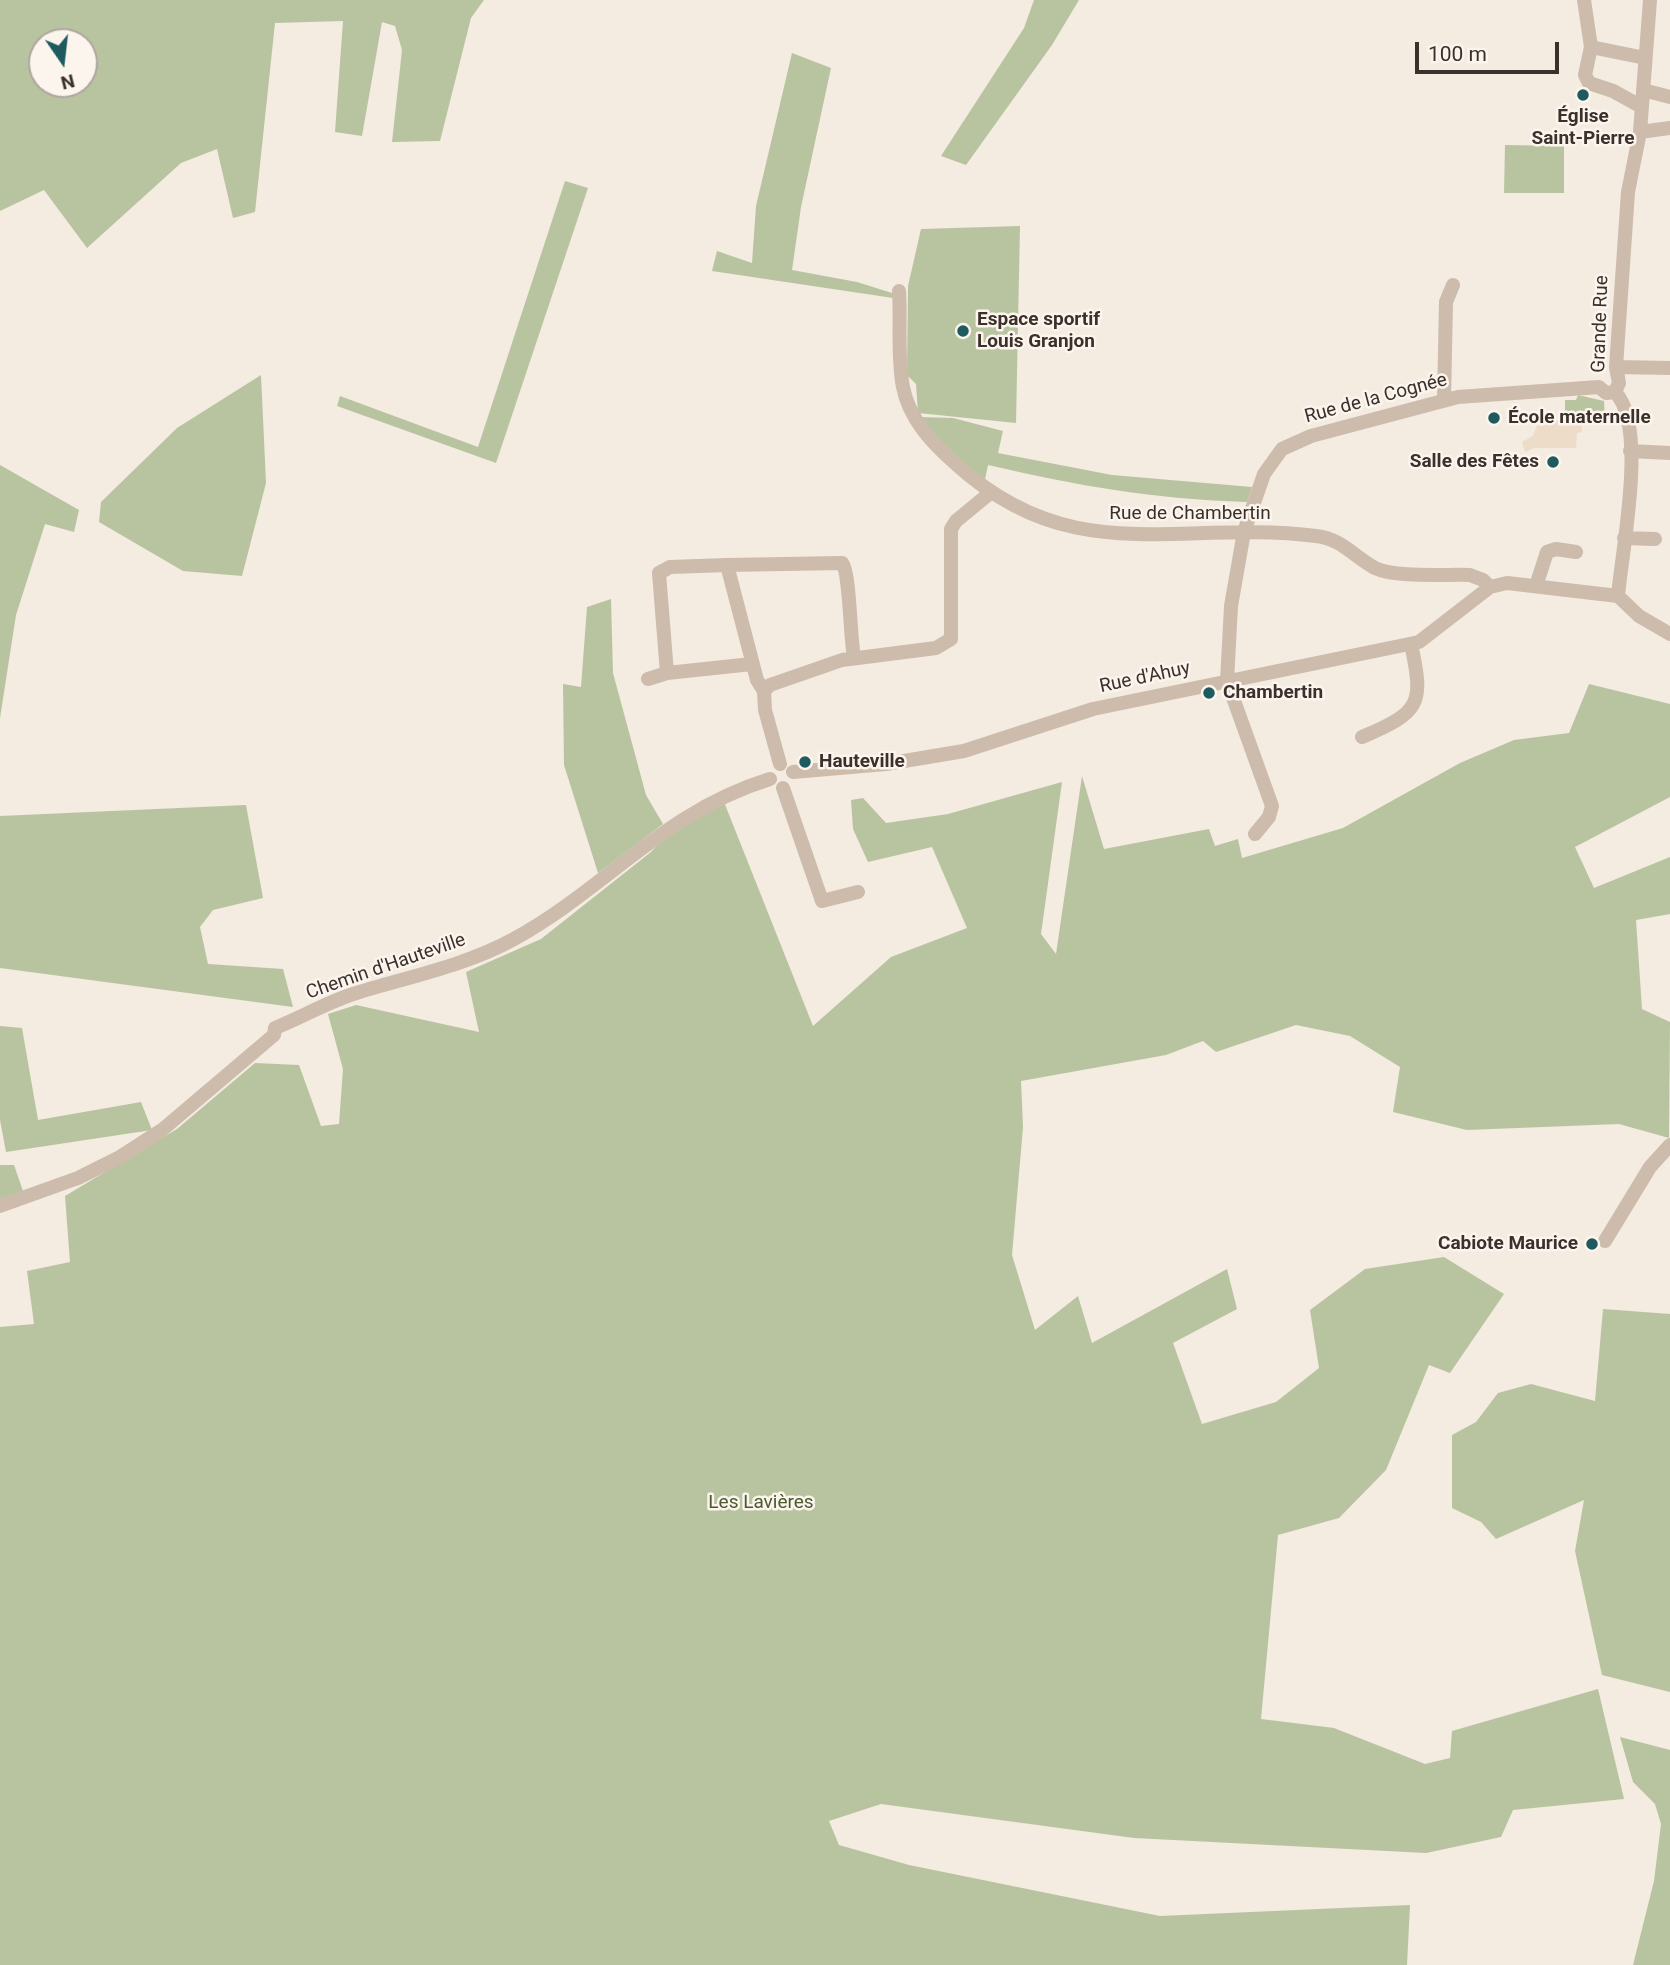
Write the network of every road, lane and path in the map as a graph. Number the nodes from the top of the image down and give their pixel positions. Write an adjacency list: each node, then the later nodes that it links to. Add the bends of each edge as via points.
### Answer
1 (1584, 0): 3 (street)
2 (1650, 0): 4 (street, Grande Rue)
3 (1591, 47): 4 (street); 7 (street, via 1585,75 1589,83)
4 (1645, 58): 5 (street, Grande Rue)
5 (1643, 90): 6 (street); 7 (street, Grande Rue)
6 (1670, 97)
7 (1642, 107): 9 (street, Grande Rue)
8 (1670, 128): 9 (street)
9 (1640, 132): 13 (street, Grande Rue, via 1628,192)
10 (1452, 285): 14 (street, via 1445,313)
11 (900, 291): 17 (street, Rue de Chambertin, via 903,387 910,409 944,453)
12 (1670, 368): 13 (street)
13 (1616, 379): 14 (street, Rue de la Cognée, via 1604,375 1599,387); 15 (street, Grande Rue, via 1626,412)
14 (1444, 400): 18 (street, Rue de la Cognée, via 1324,431 1282,449 1264,474)
15 (1630, 451): 16 (street); 19 (street, Grande Rue, via 1631,488)
16 (1670, 453)
17 (990, 493): 18 (street, Rue de Chambertin, via 1054,521 1115,536); 28 (street, via 951,529 954,628 948,644)
18 (1244, 532): 24 (street, Rue de Chambertin, via 1327,537 1377,568 1471,575); 32 (street, Rue de la Cognée, via 1231,606)
19 (1624, 538): 20 (street); 25 (street, Grande Rue)
20 (1656, 539)
21 (1576, 552): 23 (street, via 1547,552)
22 (727, 565): 28 (street, via 842,563 847,573); 29 (street); 30 (street, via 670,567 659,573)
23 (1536, 586): 24 (street, Rue de Chambertin, via 1507,583); 25 (street, Rue de Chambertin)
24 (1490, 587): 27 (street, Rue d'Ahuy, via 1427,638)
25 (1618, 596): 26 (street, via 1639,616)
26 (1670, 634)
27 (1411, 644): 32 (street, Rue d'Ahuy); 34 (street, via 1419,687 1413,705)
28 (853, 657): 33 (street, via 780,680)
29 (752, 664): 30 (street); 33 (street)
30 (667, 673): 31 (street)
31 (648, 679)
32 (1227, 681): 36 (street, Rue d'Ahuy, via 1093,709 964,751); 39 (street, via 1272,806)
33 (764, 691): 35 (street)
34 (1362, 737)
35 (780, 764): 36 (street); 37 (street, via 771,770)
36 (793, 772): 38 (street, via 792,782)
37 (770, 779): 38 (street); 42 (street, Chemin d'Hauteville, via 698,808 642,845 583,895 512,940 440,969 351,995 275,1028 274,1035 162,1130 78,1178)
38 (783, 788): 40 (street, via 822,901)
39 (1255, 834)
40 (858, 892)
41 (1670, 1145): 43 (street, via 1650,1167)
42 (0, 1206)
43 (1605, 1241)

